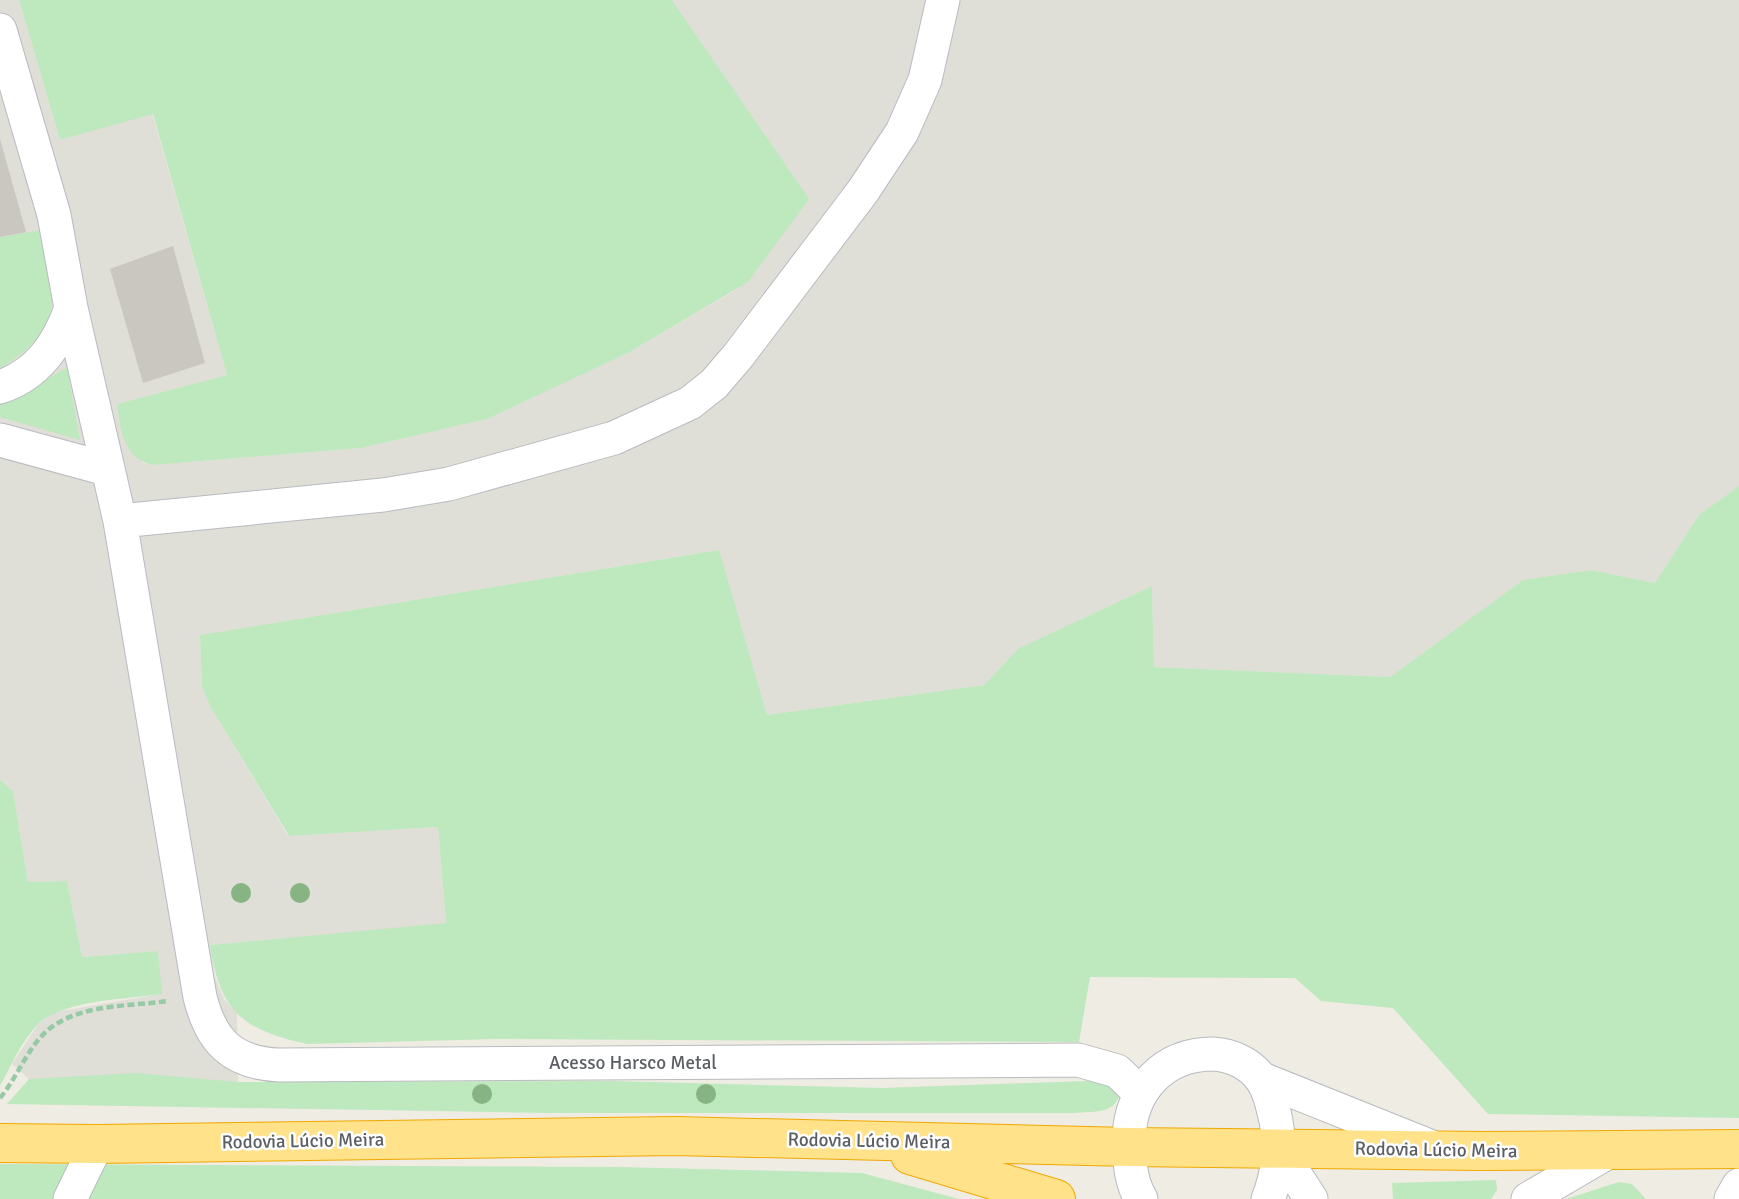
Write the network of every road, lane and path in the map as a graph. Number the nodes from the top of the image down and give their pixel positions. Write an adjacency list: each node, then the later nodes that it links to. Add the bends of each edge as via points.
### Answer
1 (943, 0): 7 (street, via 925,80 902,132 738,356 691,403 614,438 449,484 383,495)
2 (0, 30): 3 (street, Acesso Harsco Metal, via 54,215)
3 (71, 308): 4 (street, via 48,355 24,376); 6 (street, Acesso Harsco Metal)
4 (0, 387)
5 (0, 440): 6 (street)
6 (107, 469): 7 (street, Acesso Harsco Metal)
7 (120, 521): 8 (street, Acesso Harsco Metal)
8 (200, 997): 10 (street, Acesso Harsco Metal, via 209,1025 225,1046 240,1058 262,1064 1078,1060 1117,1071); 11 (path, via 66,1017 37,1041)
9 (1262, 1079): 10 (street, via 1236,1058 1202,1054 1165,1065); 16 (street, via 1273,1108); 18 (street)
10 (1140, 1093): 15 (street)
11 (0, 1098)
12 (864, 1141): 14 (highway, Rodovia Lúcio Meira, via 676,1136); 15 (highway, Rodovia Lúcio Meira); 22 (highway)
13 (0, 1143): 14 (highway, Rodovia Lúcio Meira)
14 (97, 1144): 21 (street)
15 (1129, 1147): 16 (highway, Rodovia Lúcio Meira); 23 (street, via 1130,1168)
16 (1279, 1148): 18 (highway, Rodovia Lúcio Meira); 24 (street); 25 (street)
17 (1739, 1149): 19 (highway, Rodovia Lúcio Meira)
18 (1440, 1151): 19 (highway, Rodovia Lúcio Meira)
19 (1611, 1151): 26 (street)
20 (1739, 1185): 27 (street)
21 (70, 1199)
22 (1056, 1199)
23 (1141, 1199)
24 (1268, 1199)
25 (1311, 1199)
26 (1528, 1199)
27 (1731, 1199)

